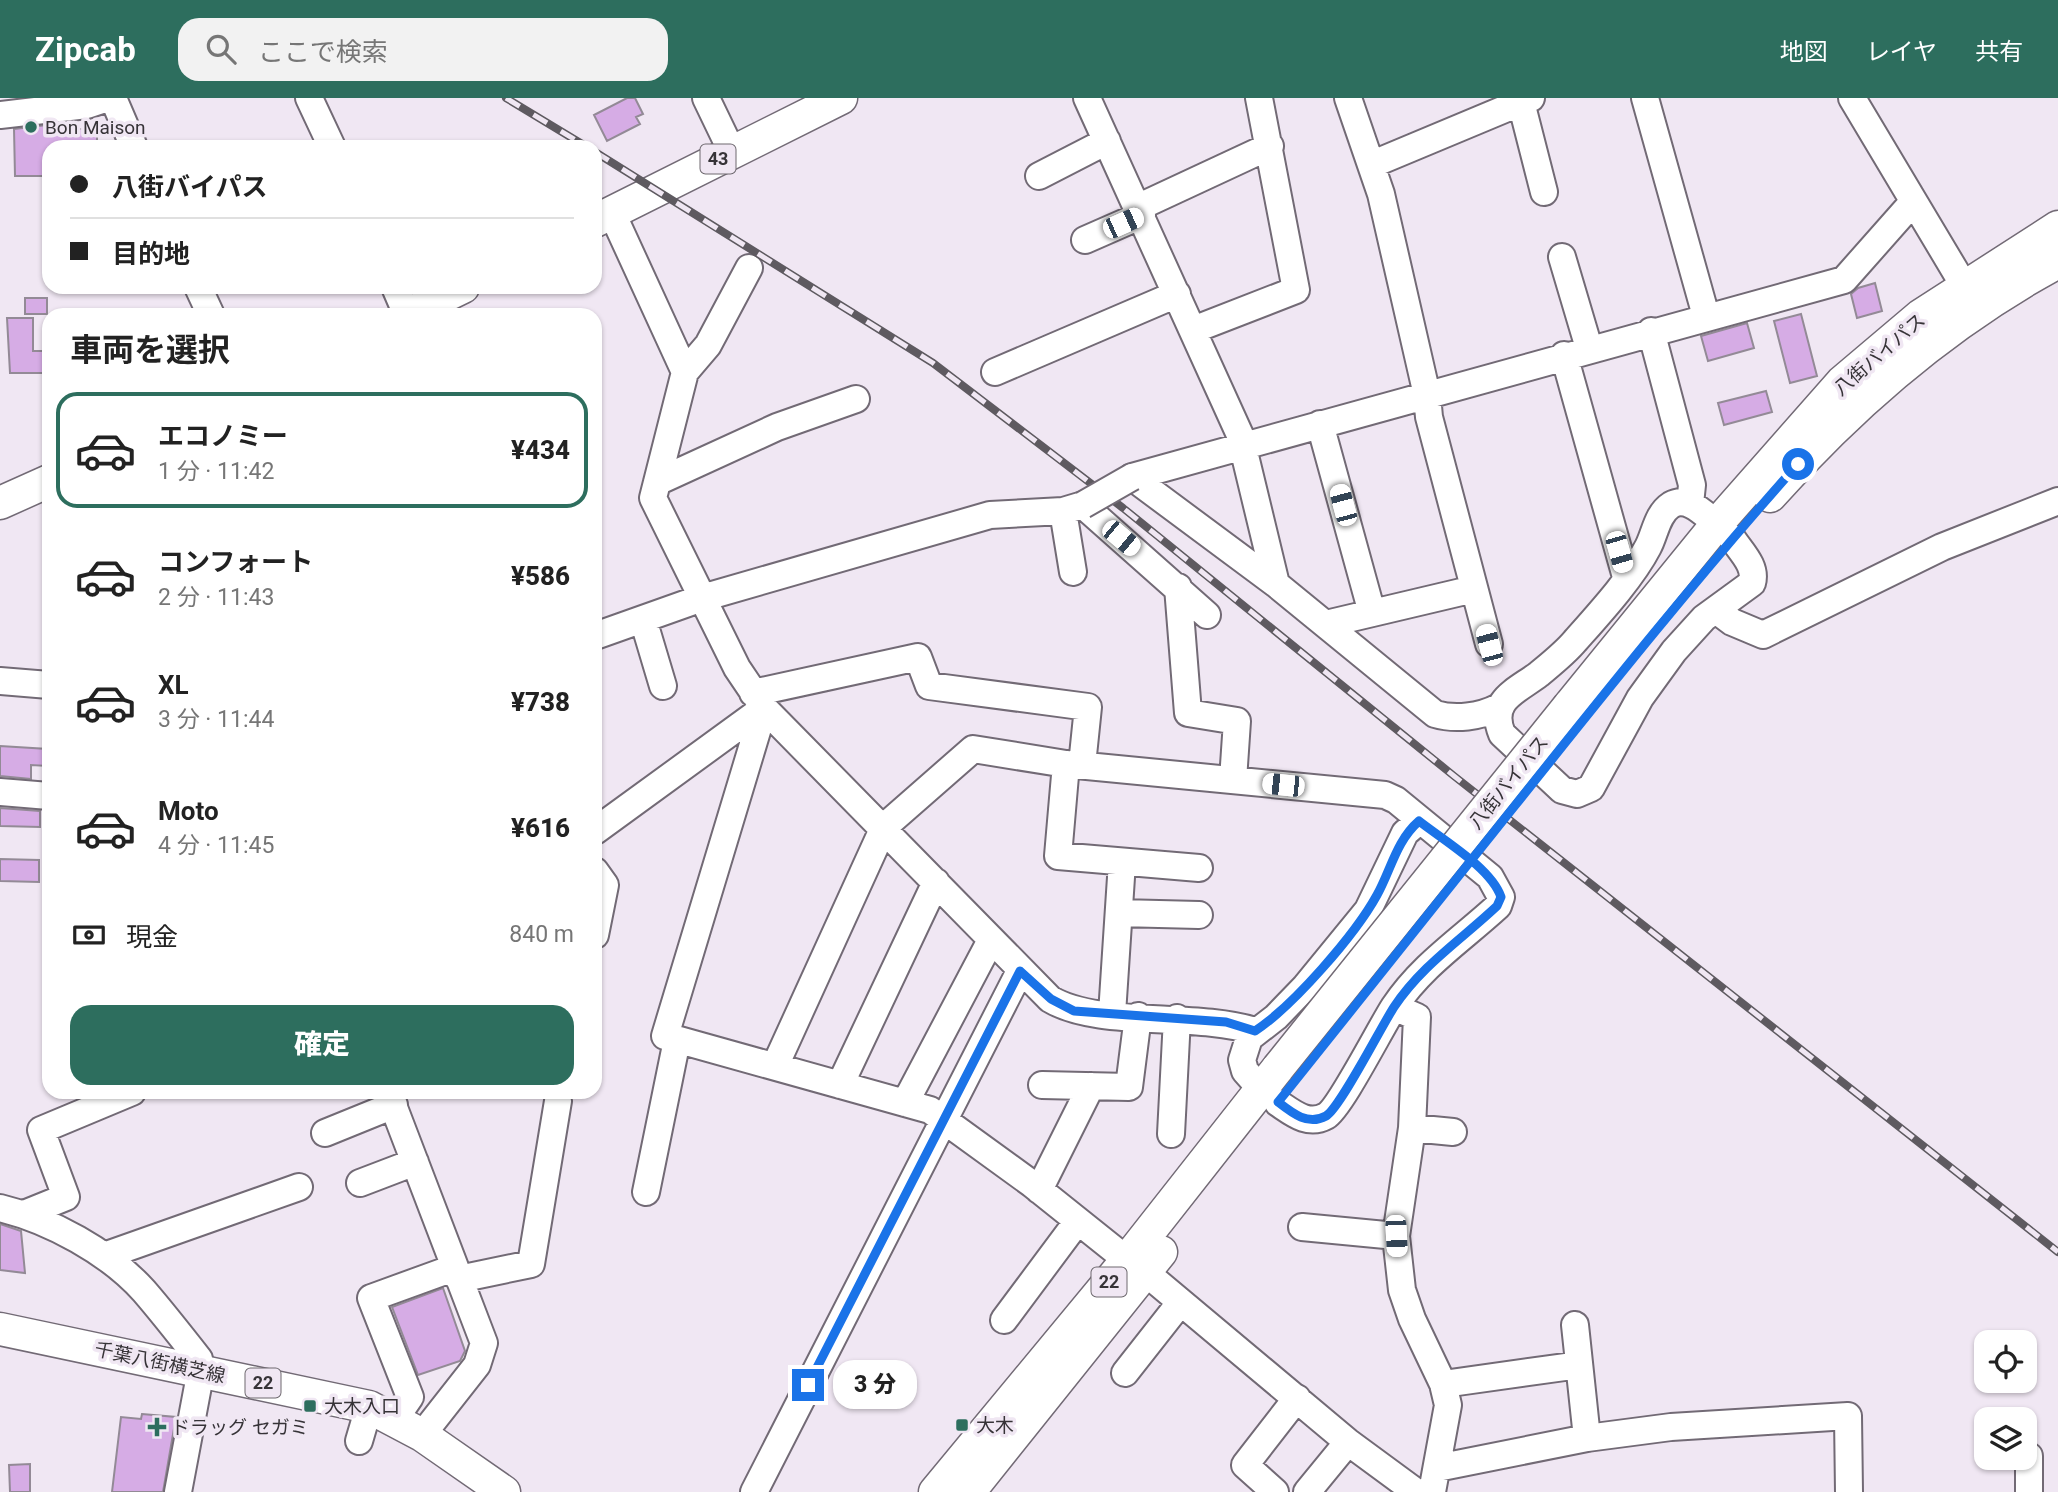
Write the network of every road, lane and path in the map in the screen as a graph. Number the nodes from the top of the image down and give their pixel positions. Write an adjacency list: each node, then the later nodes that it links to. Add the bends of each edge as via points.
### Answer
1 (111, 98): 11 (street); 12 (street)
2 (309, 98): 13 (street)
3 (706, 98): 16 (street)
4 (841, 98): 16 (main road, 43)
5 (1087, 98): 14 (street)
6 (1259, 98): 15 (street)
7 (1348, 98): 17 (street)
8 (1645, 98): 32 (street)
9 (1852, 98): 20 (street)
10 (1526, 100): 17 (street); 19 (street)
11 (0, 115)
12 (131, 140)
13 (328, 140)
14 (1107, 141): 18 (street); 21 (street)
15 (1270, 146): 21 (street); 33 (street, via 1296,290)
16 (732, 152): 22 (main road, 43)
17 (1373, 164): 38 (street)
18 (1039, 176)
19 (1544, 192)
20 (1913, 201): 30 (street); 32 (street, via 1844,280)
21 (1140, 211): 24 (street); 29 (street)
22 (603, 217): 36 (street)
23 (2058, 227): 30 (main road, 八街バイパス / 22)
24 (1085, 240)
25 (1562, 257): 35 (street)
26 (2058, 262): 30 (main road, 八街バイパス / 22)
27 (749, 268): 36 (street, via 708,345)
28 (449, 294): 31 (main road)
29 (1177, 294): 33 (street); 37 (street)
30 (1972, 298): 49 (main road, 八街バイパス / 22, via 1932,343 1861,402)
31 (420, 308)
32 (1706, 316): 34 (street)
33 (1193, 330): 41 (street)
34 (1651, 331): 35 (street); 47 (street, via 1692,485)
35 (1577, 352): 38 (street); 51 (street)
36 (685, 372): 43 (street)
37 (995, 372)
38 (1427, 395): 40 (street); 54 (street)
39 (856, 399): 43 (street, via 777,427)
40 (1321, 424): 41 (street); 57 (street)
41 (1241, 446): 42 (street); 52 (street)
42 (1132, 477): 48 (street, bridge); 52 (street)
43 (657, 482): 55 (street, via 653,498)
44 (42, 484): 46 (main road)
45 (2058, 501): 56 (street, via 1942,547 1763,635)
46 (0, 503)
47 (1690, 504): 49 (street); 51 (street, via 1677,503 1662,514 1647,549)
48 (1073, 508): 50 (street); 53 (street); 55 (street, via 990,515)
49 (1725, 531): 56 (street, via 1754,575 1743,592); 92 (main road, 八街バイパス / 22)
50 (1073, 572)
51 (1626, 577): 67 (street, via 1574,643 1508,694)
52 (1276, 584): 60 (street)
53 (1178, 587): 58 (street); 69 (street, via 1188,713 1237,721)
54 (1474, 589): 57 (street); 62 (street)
55 (702, 598): 59 (street); 66 (street)
56 (1716, 610): 67 (street, via 1695,626 1653,679 1597,780 1583,793 1562,790 1502,734)
57 (1372, 613): 60 (street)
58 (1207, 615)
59 (643, 619): 61 (street); 65 (street)
60 (1326, 624): 67 (street, via 1435,714 1453,718)
61 (602, 634)
62 (1489, 645)
63 (0, 681): 64 (street)
64 (42, 684)
65 (663, 685)
66 (758, 700): 68 (street, via 918,657 929,686 1088,707); 73 (street); 74 (street); 88 (street, via 665,1035)
67 (1499, 707)
68 (1074, 765): 69 (street); 74 (street, via 973,749); 75 (street, via 1058,856)
69 (1233, 780): 72 (street, via 1385,795)
70 (0, 792): 71 (street)
71 (42, 795)
72 (1419, 821): 84 (street, via 1490,877 1501,897 1487,916 1430,963); 87 (street, via 1405,833 1368,910 1305,987)
73 (602, 825)
74 (884, 827): 78 (street); 89 (street)
75 (1122, 862): 76 (street); 80 (street)
76 (1199, 869)
77 (602, 881): 79 (street)
78 (936, 882): 82 (street); 91 (street)
79 (602, 900)
80 (1119, 913): 81 (street); 85 (street)
81 (1199, 915)
82 (990, 940): 83 (street); 97 (street)
83 (1020, 971): 85 (street, via 1074,1011); 98 (street)
84 (1394, 1007): 92 (street, via 1333,1111 1314,1120 1300,1118); 99 (street, via 1417,1017)
85 (1125, 1015): 86 (street); 93 (street, via 1129,1087)
86 (1177, 1018): 87 (street, via 1226,1022); 102 (street)
87 (1255, 1031): 92 (street, via 1244,1048 1245,1071)
88 (677, 1040): 89 (street); 107 (street)
89 (775, 1066): 91 (street)
90 (1042, 1084): 93 (street)
91 (840, 1085): 97 (street)
92 (1278, 1085): 113 (main road, 八街バイパス / 22)
93 (1091, 1086): 106 (street)
94 (391, 1099): 101 (street); 103 (street)
95 (558, 1101): 114 (street, via 531,1264)
96 (81, 1102): 108 (street, via 41,1130 66,1197)
97 (905, 1103): 98 (street)
98 (944, 1120): 106 (street); 133 (street)
99 (1412, 1128): 100 (street); 111 (street)
100 (1453, 1132)
101 (325, 1133)
102 (1171, 1134)
103 (415, 1162): 104 (street); 114 (street)
104 (360, 1183)
105 (299, 1187): 112 (street)
106 (1039, 1190): 109 (street)
107 (646, 1192)
108 (12, 1211): 112 (street)
109 (1077, 1222): 113 (street); 116 (street)
110 (1302, 1227): 111 (street)
111 (1396, 1236): 122 (street, via 1402,1290)
112 (104, 1256): 120 (street, via 143,1289 199,1359)
113 (1136, 1266): 115 (street); 134 (main road, 八街バイパス / 22); 135 (main road, 八街バイパス / 22)
114 (454, 1275): 124 (street, via 371,1298 410,1397); 125 (street, via 484,1343 482,1355)
115 (1180, 1303): 121 (street); 123 (street)
116 (1003, 1320)
117 (1575, 1325): 119 (street)
118 (0, 1329): 120 (main road, 千葉八街横芝線 / 22)
119 (1579, 1365): 122 (street); 126 (street)
120 (201, 1370): 124 (main road, 千葉八街横芝線 / 22); 132 (street)
121 (1125, 1373)
122 (1443, 1384): 130 (street, via 1448,1405)
123 (1297, 1398): 128 (street); 136 (street, via 1245,1465)
124 (382, 1413): 125 (main road, 千葉八街横芝線 / 22); 127 (street)
125 (422, 1434): 131 (main road, 千葉八街横芝線 / 22)
126 (1587, 1438): 130 (street); 139 (street, via 1749,1420 1848,1416)
127 (359, 1441)
128 (1348, 1442): 137 (street); 138 (street)
129 (2029, 1470): 140 (street)
130 (1435, 1480)
131 (493, 1488)
132 (178, 1492)
133 (754, 1492)
134 (935, 1492)
135 (969, 1492)
136 (1275, 1492)
137 (1307, 1492)
138 (1416, 1492)
139 (1849, 1492)
140 (2029, 1492)

